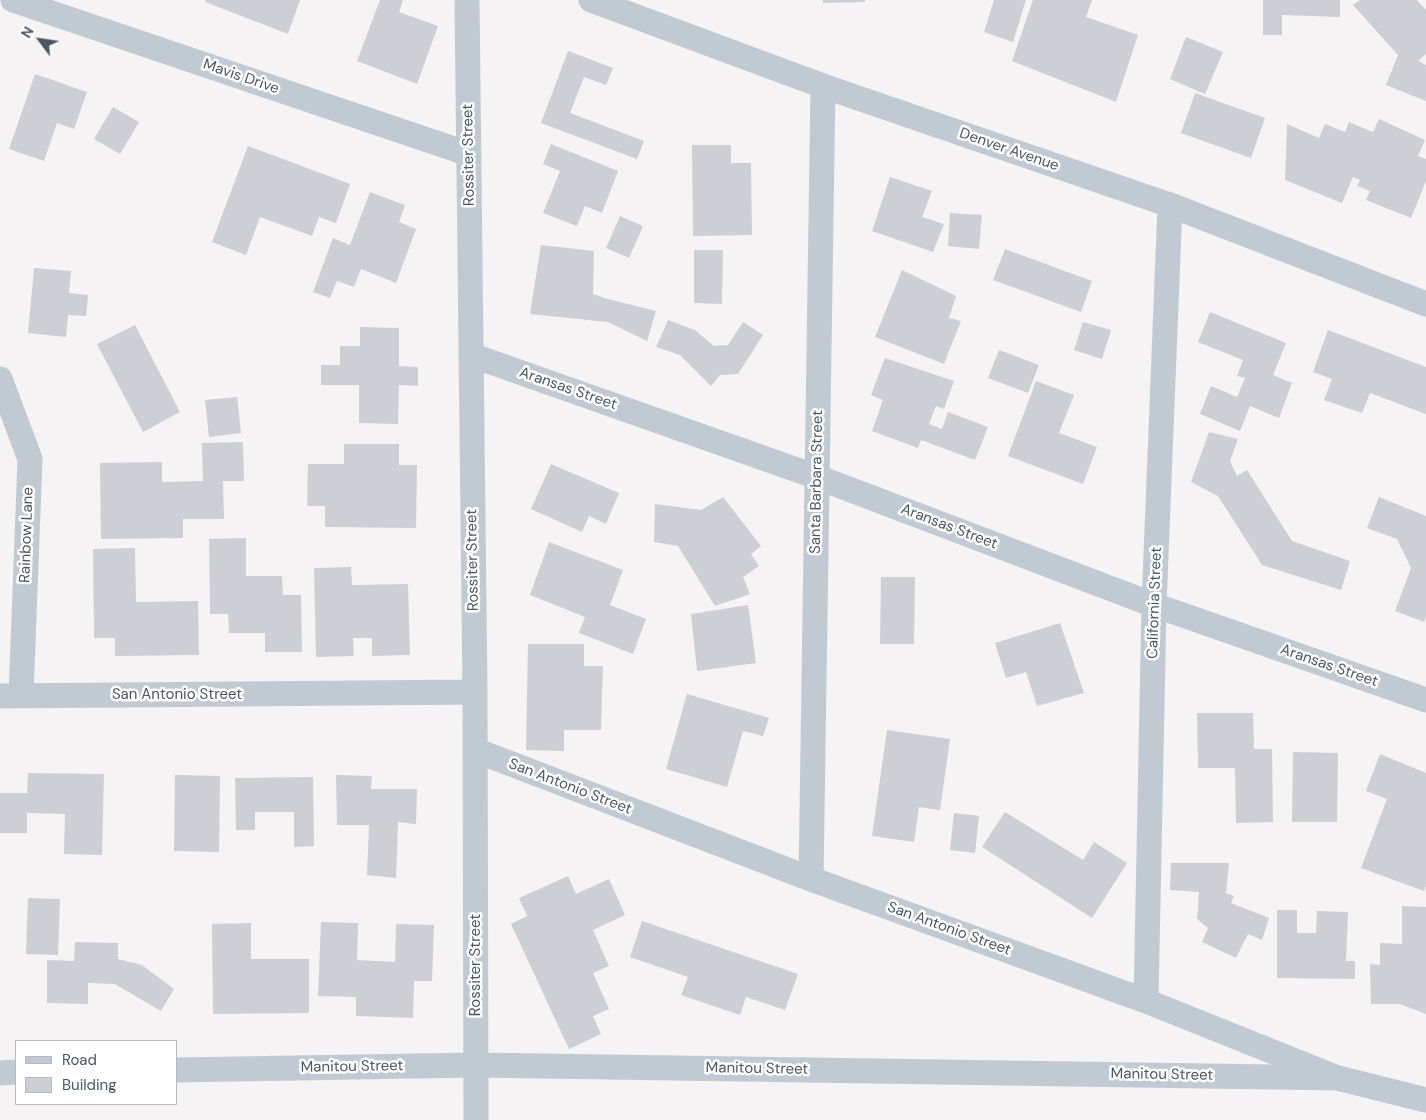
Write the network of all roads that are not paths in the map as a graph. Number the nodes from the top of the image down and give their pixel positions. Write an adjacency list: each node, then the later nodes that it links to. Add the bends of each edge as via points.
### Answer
1 (13, 0): 5 (street, Mavis Drive)
2 (467, 0): 5 (street, Rossiter Street)
3 (591, 0): 4 (street, Denver Avenue)
4 (823, 86): 6 (street, Denver Avenue); 10 (street, Santa Barbara Street)
5 (469, 154): 8 (street, Rossiter Street)
6 (1170, 205): 7 (street, Denver Avenue); 11 (street, California Street)
7 (1426, 304)
8 (471, 355): 10 (street, Aransas Street); 12 (street, Rossiter Street)
9 (0, 379): 13 (street, Rainbow Lane, via 30,459)
10 (817, 477): 11 (street, Aransas Street); 16 (street, Santa Barbara Street)
11 (1154, 605): 14 (street, Aransas Street); 17 (street, California Street)
12 (475, 692): 13 (street, San Antonio Street); 15 (street, Rossiter Street)
13 (11, 696)
14 (1426, 700)
15 (475, 750): 16 (street, San Antonio Street); 18 (street, Rossiter Street)
16 (811, 879): 17 (street, San Antonio Street)
17 (1146, 1001): 22 (street, San Antonio Street)
18 (476, 1065): 19 (street, Manitou Street); 22 (street, Manitou Street); 24 (street, Rossiter Street)
19 (178, 1070)
20 (0, 1072): 21 (street)
21 (15, 1072)
22 (1338, 1078): 23 (street, San Antonio Street)
23 (1426, 1100)
24 (476, 1120)

